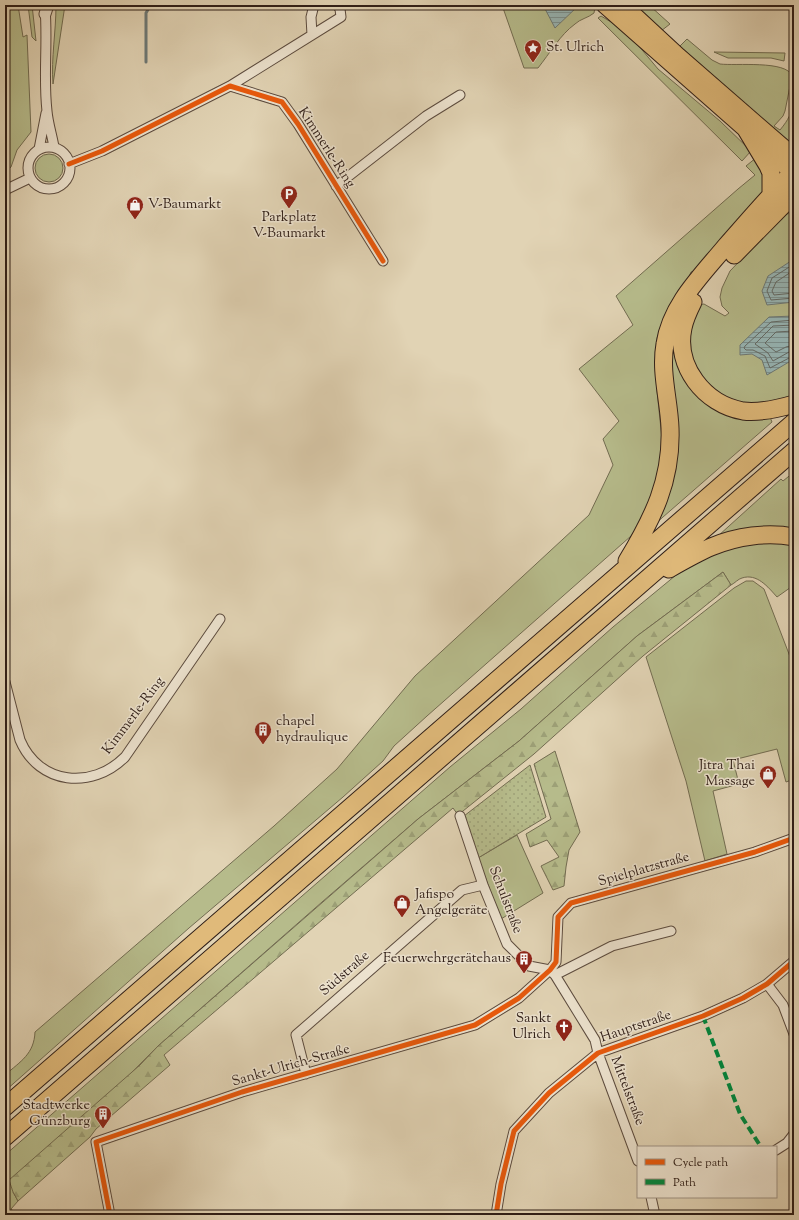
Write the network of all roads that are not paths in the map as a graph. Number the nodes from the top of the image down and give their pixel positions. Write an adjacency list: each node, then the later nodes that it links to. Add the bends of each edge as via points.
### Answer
1 (314, 5): 6 (street, via 311,17)
2 (337, 5): 6 (street, via 341,17)
3 (604, 5): 10 (main road)
4 (624, 5): 13 (main road)
5 (45, 7): 9 (street)
6 (312, 35): 7 (street)
7 (230, 86): 14 (street, via 102,152); 17 (street, Kimmerle-Ring, via 282,102)
8 (460, 95): 17 (street, via 426,116)
9 (47, 111): 11 (street); 12 (street)
10 (747, 131): 15 (main road); 19 (highway, via 771,173)
11 (54, 147): 12 (street); 14 (street, via 64,153)
12 (39, 149): 16 (street, via 30,158)
13 (794, 156)
14 (69, 164): 16 (street, via 67,177 57,187 50,189 38,186)
15 (793, 173): 19 (highway)
16 (30, 178): 18 (street)
17 (336, 186): 21 (street, Kimmerle-Ring)
18 (5, 190)
19 (771, 194): 26 (highway, via 685,296 670,326 664,362 670,428 667,474 653,516)
20 (794, 194): 22 (highway, via 721,268 694,301 686,316 682,342 683,356 694,380 704,392 730,408 755,411 779,409)
21 (383, 261)
22 (794, 404)
23 (794, 422): 26 (highway)
24 (794, 451): 27 (highway)
25 (794, 536): 27 (highway, via 763,534 711,546)
26 (618, 575): 40 (highway)
27 (641, 584): 42 (highway)
28 (220, 619): 29 (street, Kimmerle-Ring, via 125,757 106,772 92,777 74,779 56,775 31,759 20,740)
29 (5, 682)
30 (460, 816): 32 (street, Schulstraße)
31 (794, 838): 35 (street, Spielplatzstraße, via 744,855 571,903 558,917 556,962)
32 (483, 884): 35 (street, Schulstraße, via 507,944 528,966); 39 (street, Südstraße, via 462,890 296,1035)
33 (671, 931): 35 (street, via 612,946)
34 (794, 961): 36 (street, Hauptstraße)
35 (553, 973): 38 (street, via 595,1040); 39 (street, Sankt-Ulrich-Straße, via 475,1025)
36 (767, 984): 37 (street, via 783,1005); 38 (street, Hauptstraße, via 703,1016)
37 (794, 1034)
38 (598, 1053): 44 (street, Mittelstraße); 47 (street, Hauptstraße, via 549,1093 514,1131)
39 (306, 1074): 46 (street, Sankt-Ulrich-Straße, via 242,1092 96,1142)
40 (5, 1107)
41 (794, 1134): 43 (street)
42 (5, 1137)
43 (777, 1149)
44 (637, 1158)
45 (651, 1198): 48 (street)
46 (110, 1215)
47 (496, 1215)
48 (655, 1215)

